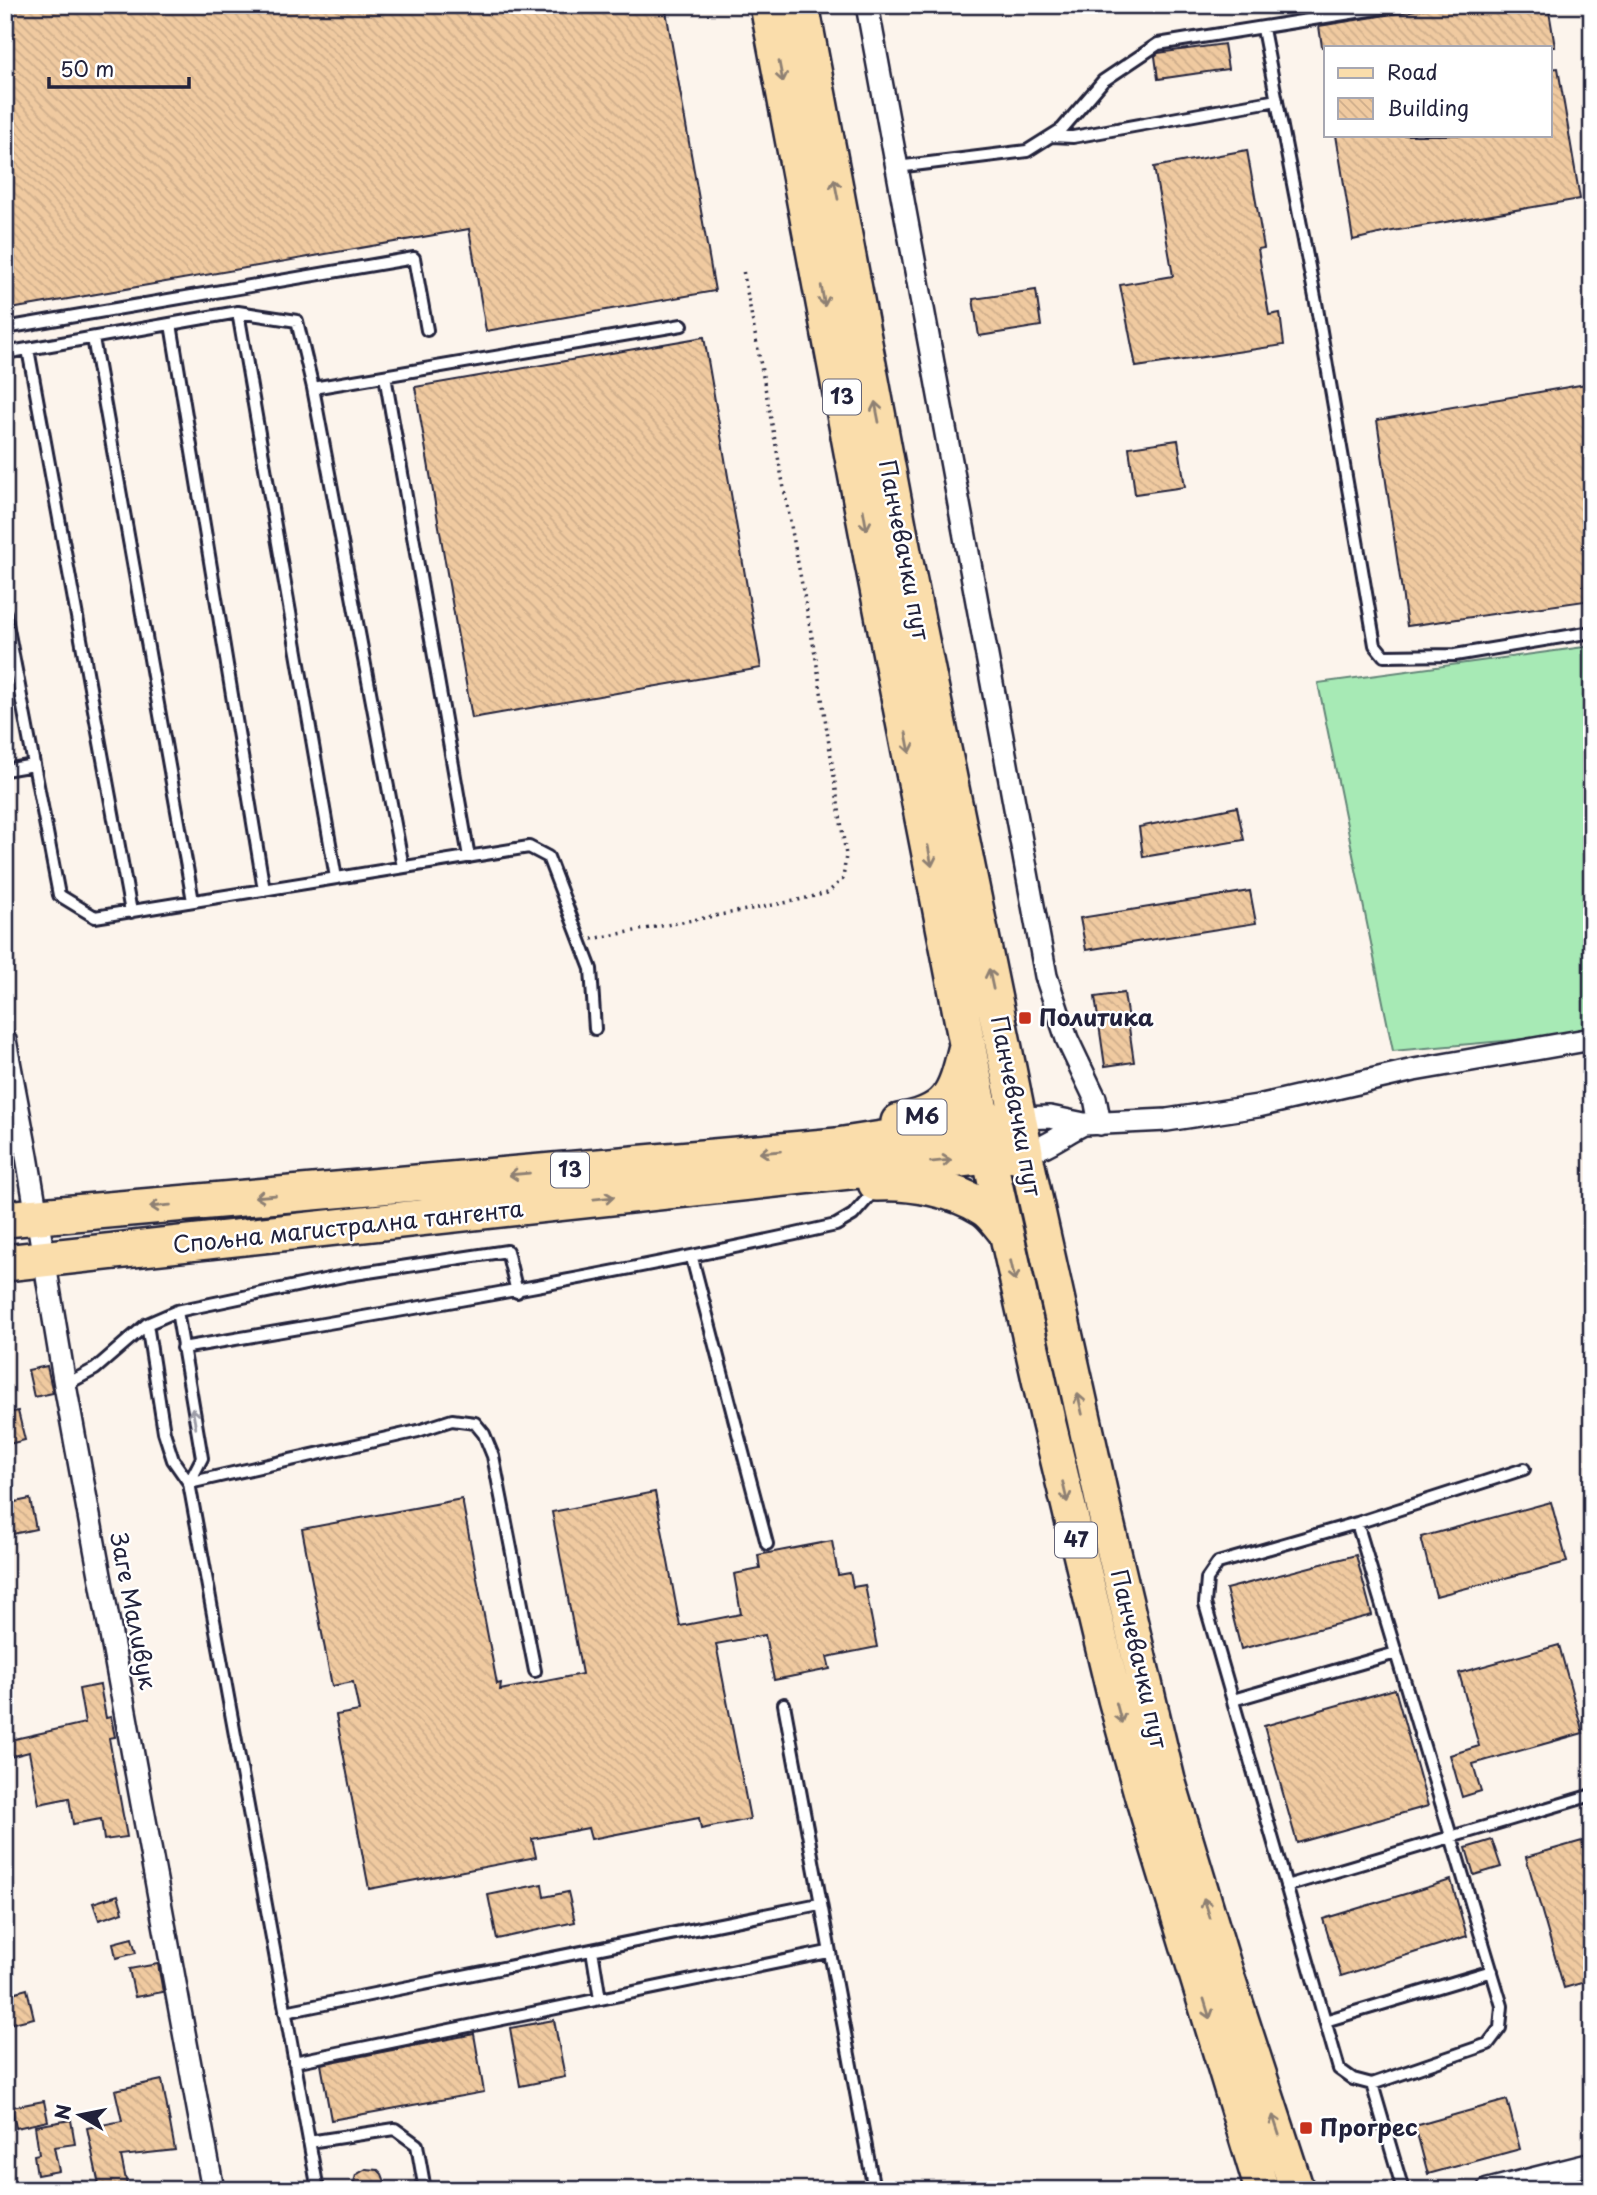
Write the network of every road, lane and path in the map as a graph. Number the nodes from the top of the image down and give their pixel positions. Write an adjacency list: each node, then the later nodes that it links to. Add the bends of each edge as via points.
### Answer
1 (768, 5): 34 (highway, Панчевачки пут / 13, one-way to 34)
2 (802, 5): 36 (highway, Панчевачки пут / 13, one-way to 2, via 903,552)
3 (867, 5): 8 (street)
4 (1401, 5): 5 (lane)
5 (1263, 29): 6 (lane); 7 (lane, via 1158,44 1103,81)
6 (1277, 100): 7 (lane, via 1073,137); 21 (lane, via 1375,645 1384,656 1455,655)
7 (1051, 136): 8 (lane, via 1027,151)
8 (897, 167): 35 (street, via 1046,976 1067,1039 1094,1098)
9 (743, 270): 30 (path, via 816,659 846,855 843,879 827,893 794,901)
10 (238, 312): 11 (lane); 19 (lane, via 297,321); 26 (lane)
11 (171, 324): 15 (lane); 27 (lane)
12 (682, 325): 18 (lane)
13 (5, 328): 14 (lane, via 414,258)
14 (427, 330)
15 (93, 338): 16 (lane); 28 (lane)
16 (28, 349): 17 (lane); 29 (lane)
17 (5, 353)
18 (385, 376): 19 (lane); 24 (lane)
19 (313, 388): 25 (lane)
20 (5, 613): 22 (lane)
21 (1592, 632)
22 (34, 765): 23 (lane); 29 (lane, via 59,895 95,917)
23 (5, 770)
24 (469, 857): 25 (lane); 30 (lane, via 529,847 548,858)
25 (403, 867): 26 (lane)
26 (336, 878): 27 (lane)
27 (264, 890): 28 (lane)
28 (193, 901): 29 (lane)
29 (131, 912)
30 (580, 941): 31 (lane, via 591,969)
31 (594, 1028)
32 (1592, 1039): 35 (street, via 1415,1070 1258,1106 1167,1121)
33 (5, 1040): 41 (street, Заге Маливук)
34 (967, 1045): 37 (highway, Панчевачки пут / 13); 38 (highway, M6, via 957,1087 938,1109 883,1125)
35 (1092, 1124): 36 (street, via 1050,1117); 36 (street, via 1044,1147)
36 (1022, 1135): 37 (highway, Спољна магистрална тангента / 13); 78 (main road, Панчевачки пут / 47, one-way to 36, via 1168,1780)
37 (986, 1140): 38 (highway, Спољна магистрална тангента / 13); 39 (highway, Спољна магистрална тангента / 13, one-way to 37); 42 (main road, Панчевачки пут / 47)
38 (837, 1146): 41 (highway, Спољна магистрална тангента / 13, one-way to 41)
39 (800, 1177): 40 (highway, via 828,1184); 44 (highway, Спољна магистрална тангента / 13, one-way to 39)
40 (882, 1183): 42 (highway, via 960,1197 985,1208); 43 (lane, via 853,1215 836,1225)
41 (22, 1218): 44 (street, Заге Маливук)
42 (1003, 1228): 77 (main road, Панчевачки пут / 47, one-way to 77, via 1115,1699)
43 (692, 1258): 46 (lane); 54 (lane)
44 (45, 1259): 45 (highway, Спољна магистрална тангента / 13); 50 (street, Заге Маливук)
45 (5, 1263)
46 (517, 1292): 47 (lane, via 507,1251 348,1275); 49 (lane)
47 (177, 1311): 48 (lane); 49 (lane)
48 (147, 1324): 50 (lane, via 95,1369); 52 (lane, via 164,1432 173,1460)
49 (182, 1349): 52 (lane, one-way to 49, via 202,1458)
50 (65, 1385): 73 (street, Заге Маливук)
51 (1524, 1469): 53 (lane)
52 (189, 1483): 56 (lane, via 452,1420 475,1423 493,1456); 67 (lane)
53 (1357, 1523): 55 (lane); 57 (lane, via 1217,1563 1207,1579 1205,1604)
54 (766, 1544)
55 (1396, 1653): 57 (lane); 60 (lane)
56 (535, 1671)
57 (1233, 1700): 61 (lane)
58 (784, 1704): 62 (lane)
59 (1592, 1795): 60 (lane)
60 (1451, 1837): 61 (lane); 65 (lane)
61 (1286, 1886): 68 (lane)
62 (819, 1905): 63 (lane); 64 (lane)
63 (592, 1950): 66 (lane); 67 (lane)
64 (828, 1952): 66 (lane); 76 (lane)
65 (1492, 1971): 68 (lane); 70 (lane, via 1502,2006 1500,2028 1488,2044)
66 (600, 1999): 69 (lane)
67 (285, 2012): 69 (lane)
68 (1325, 2021): 70 (lane, via 1339,2069)
69 (294, 2062): 71 (lane)
70 (1372, 2084): 79 (lane)
71 (309, 2143): 74 (lane); 75 (lane, via 395,2129 417,2145)
72 (1592, 2164): 80 (street)
73 (214, 2190)
74 (318, 2190)
75 (425, 2190)
76 (873, 2190)
77 (1262, 2190)
78 (1297, 2190)
79 (1403, 2190)
80 (1488, 2190)

